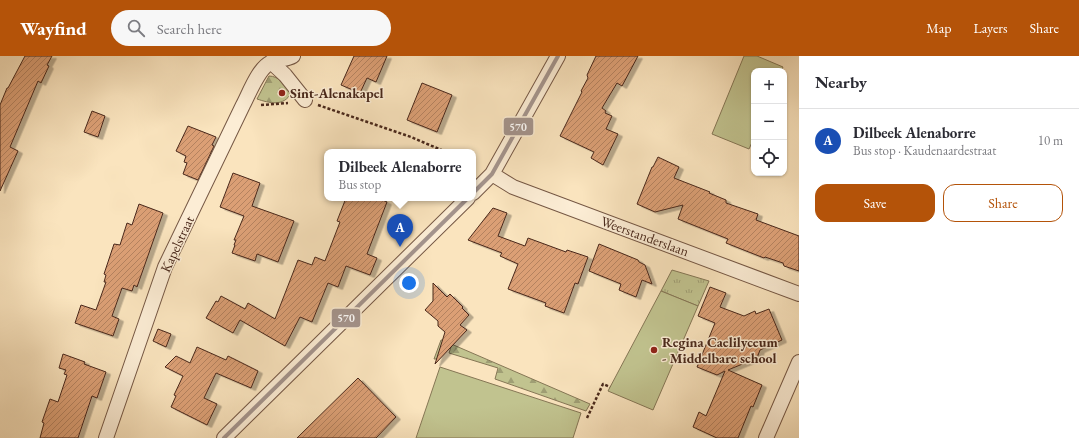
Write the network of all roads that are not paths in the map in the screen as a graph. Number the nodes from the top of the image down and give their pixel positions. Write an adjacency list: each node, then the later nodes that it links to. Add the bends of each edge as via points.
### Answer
1 (293, 56): 3 (street, via 287,60)
2 (558, 56): 5 (street)
3 (271, 62): 4 (street); 10 (street, Kapelstraat, via 263,69 243,105 165,267)
4 (305, 100)
5 (492, 174): 6 (street); 8 (street, Weerstanderslaan, via 513,187)
6 (476, 190)
7 (465, 201): 11 (street)
8 (799, 294)
9 (799, 362): 12 (street)
10 (106, 438)
11 (224, 438)
12 (766, 438)

